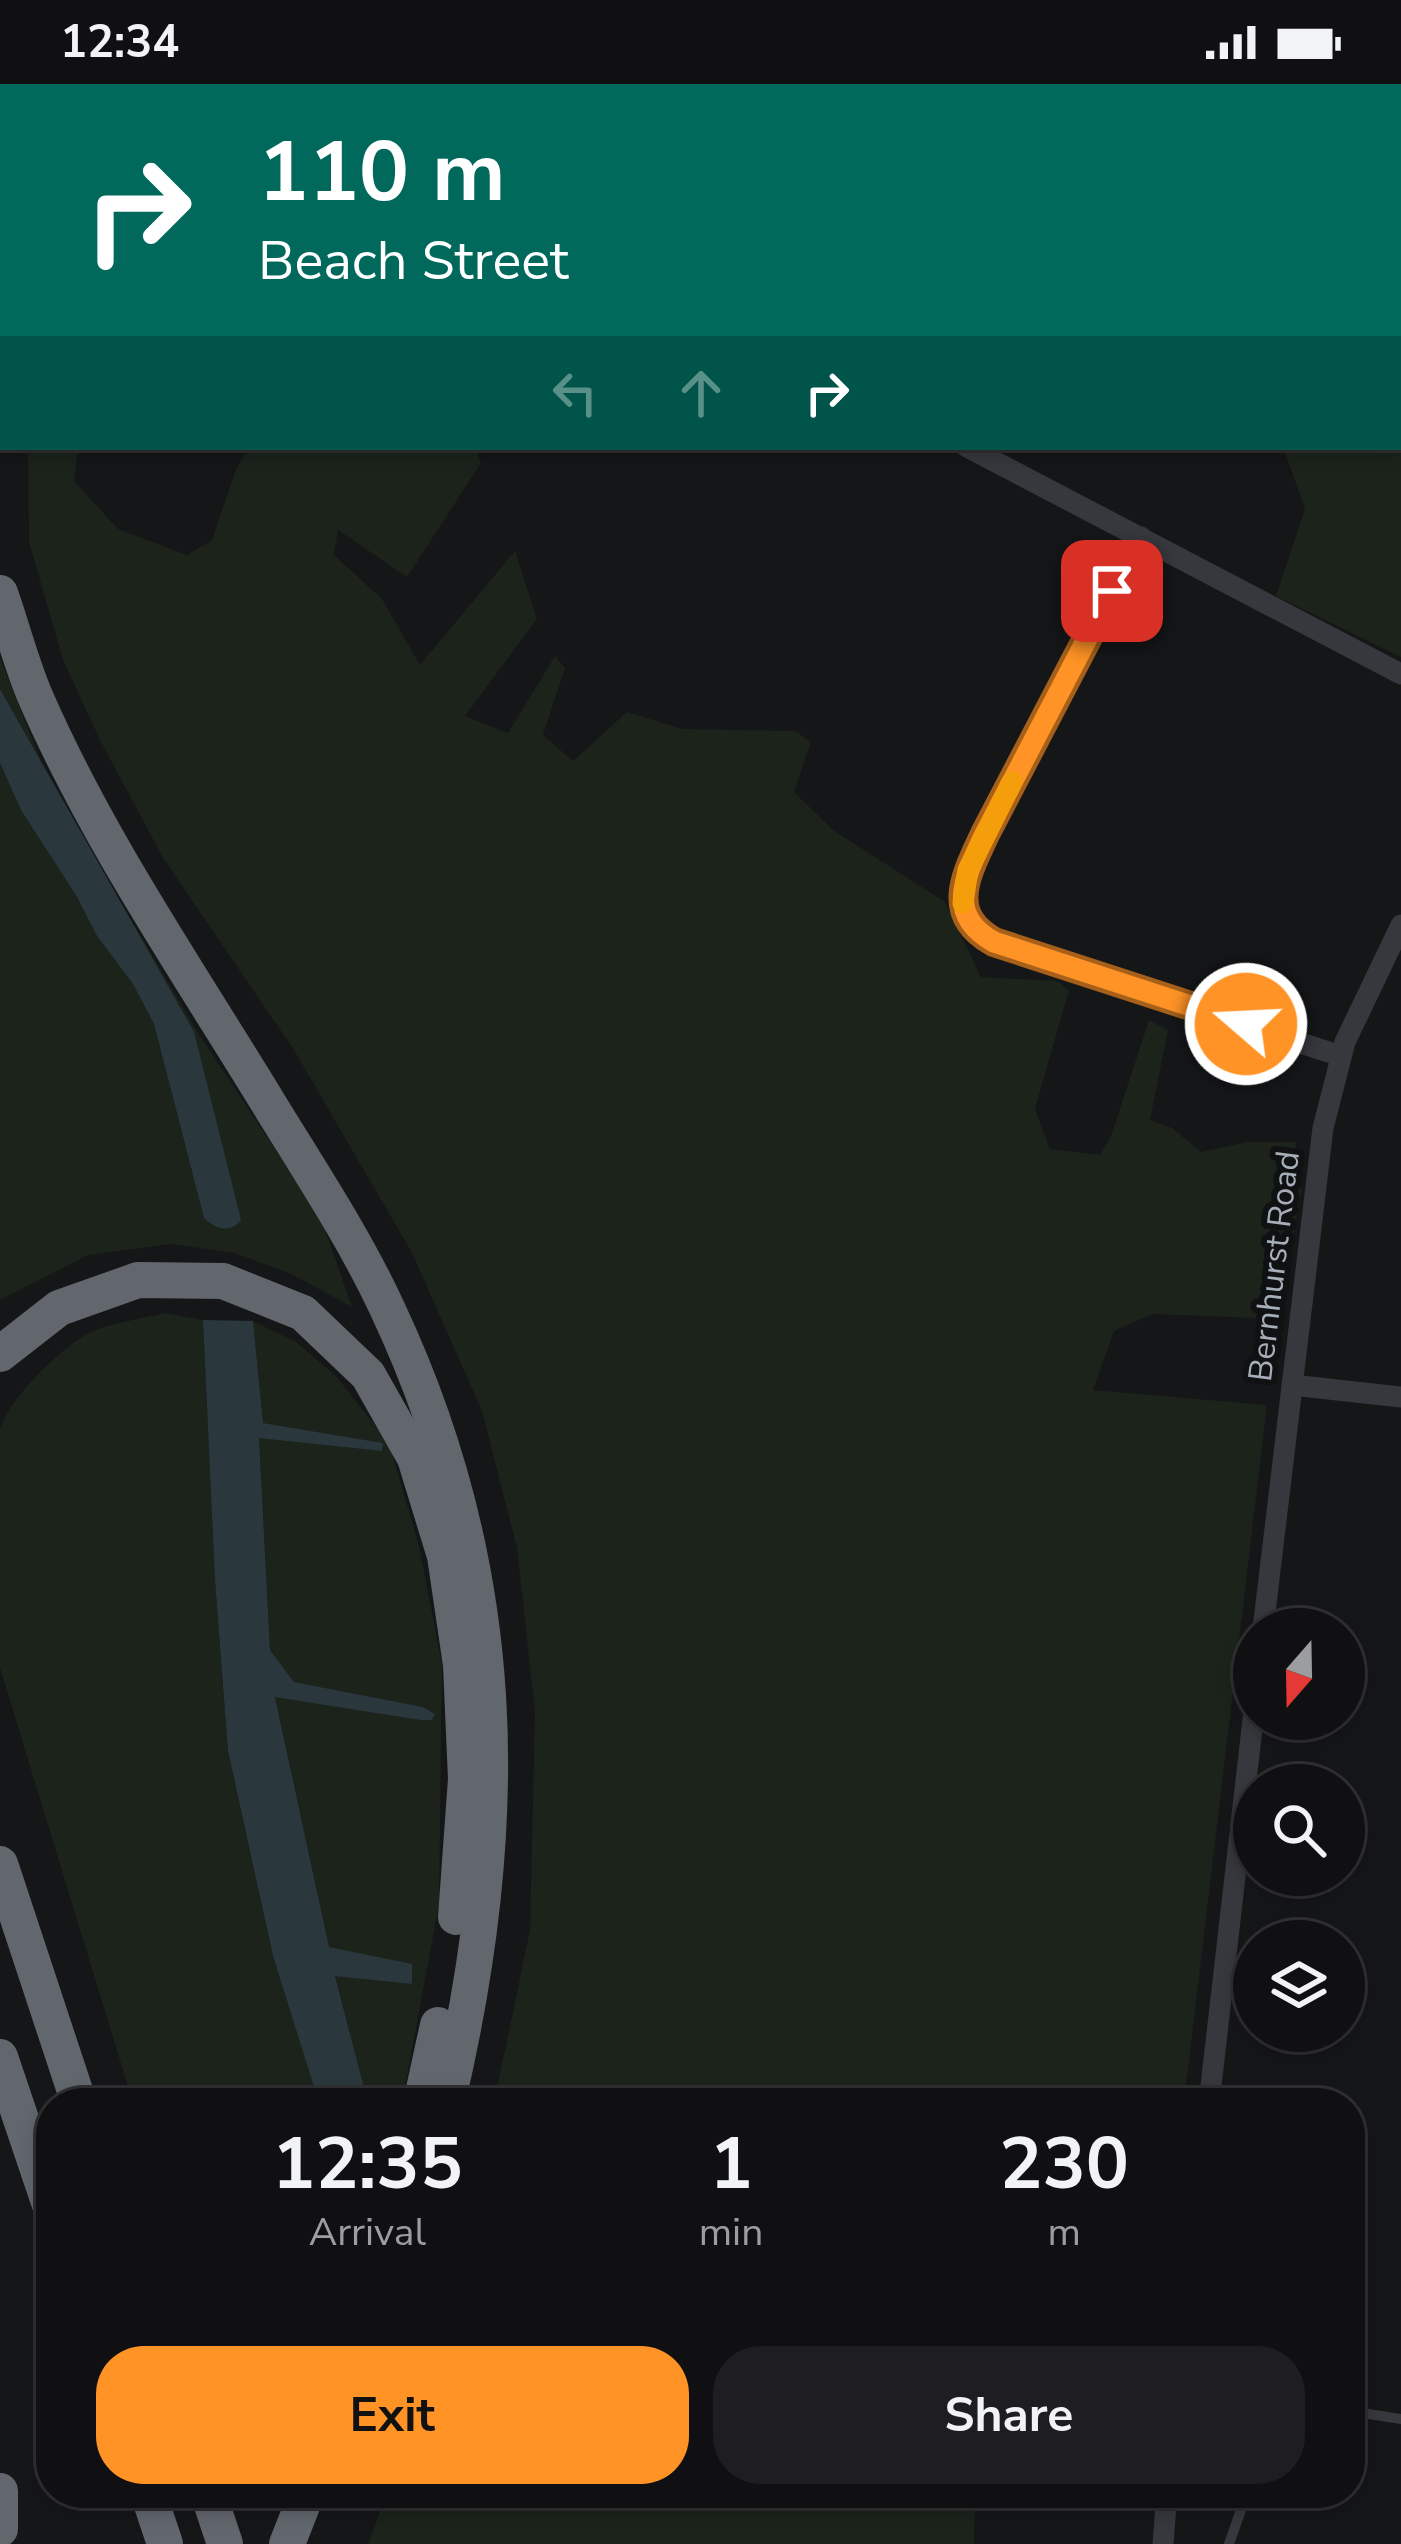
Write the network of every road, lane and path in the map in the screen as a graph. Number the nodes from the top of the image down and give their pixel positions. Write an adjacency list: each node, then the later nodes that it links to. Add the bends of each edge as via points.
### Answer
1 (973, 450): 2 (street)
2 (1142, 537): 4 (street); 6 (street, via 968,870 969,922 994,942)
3 (0, 593): 16 (highway, via 34,694 85,798 386,1304 459,1500 485,1636 493,1750 488,1864)
4 (1401, 674)
5 (1401, 925): 6 (street, Bernhurst Road)
6 (1341, 1056): 8 (street, Bernhurst Road, via 1323,1128)
7 (0, 1354): 15 (highway, via 59,1308 138,1280 223,1281 303,1313 368,1375 415,1458 445,1556 460,1665 460,1896)
8 (1292, 1385): 9 (street); 10 (street, Bernhurst Road)
9 (1401, 1397)
10 (1265, 1608)
11 (1251, 1740): 17 (street)
12 (0, 1864): 14 (highway)
13 (0, 2057): 18 (highway)
14 (74, 2088)
15 (424, 2088)
16 (450, 2088)
17 (1211, 2088)
18 (36, 2163)
19 (1365, 2414): 20 (lane)
20 (1401, 2420)
21 (0, 2492): 28 (highway)
22 (153, 2508): 29 (highway)
23 (213, 2508): 30 (highway)
24 (301, 2508): 31 (highway)
25 (326, 2508): 32 (highway)
26 (1166, 2508): 33 (street)
27 (1242, 2508): 34 (lane)
28 (0, 2530)
29 (165, 2544)
30 (225, 2544)
31 (287, 2544)
32 (313, 2544)
33 (1163, 2544)
34 (1229, 2544)

